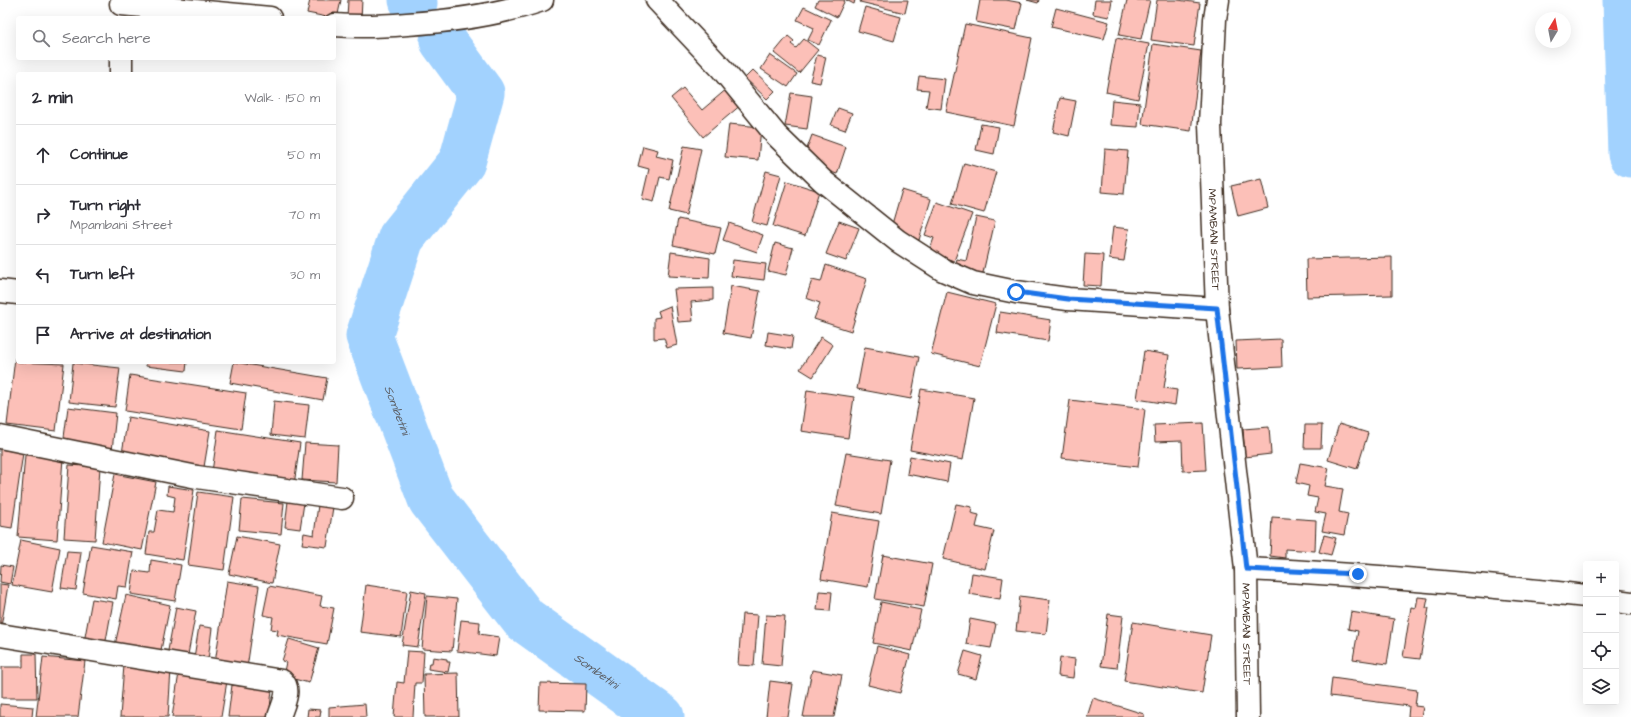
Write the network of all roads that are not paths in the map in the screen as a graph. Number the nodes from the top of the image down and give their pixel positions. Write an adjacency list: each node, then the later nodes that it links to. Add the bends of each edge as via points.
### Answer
1 (542, 0): 6 (street, via 521,7 452,21 376,26)
2 (657, 0): 11 (street, via 722,69 776,134 823,181 898,241 943,270 973,284 1016,292 1068,299)
3 (1218, 0): 11 (street, MPAMBANI STREET, via 1210,124)
4 (121, 7): 5 (street)
5 (243, 16)
6 (336, 25)
7 (121, 60): 8 (street)
8 (121, 72)
9 (0, 292): 10 (street)
10 (16, 293)
11 (1217, 308): 14 (street, MPAMBANI STREET)
12 (0, 437): 13 (street, via 197,477)
13 (342, 498)
14 (1246, 569): 15 (street, via 1358,574); 20 (street, MPAMBANI STREET)
15 (1583, 596)
16 (1619, 601): 17 (street)
17 (1631, 603)
18 (0, 635): 19 (street, via 282,681 287,691)
19 (279, 717)
20 (1248, 717)

